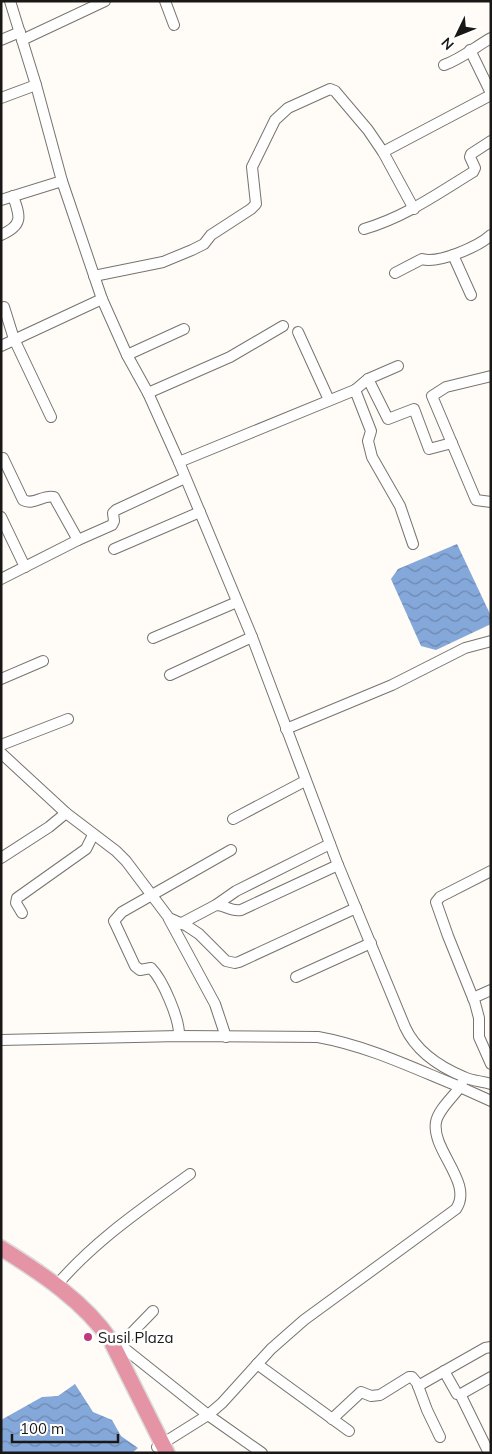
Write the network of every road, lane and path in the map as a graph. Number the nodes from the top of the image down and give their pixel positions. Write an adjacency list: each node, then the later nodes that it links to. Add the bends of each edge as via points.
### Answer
1 (10, 1): 5 (street)
2 (105, 1): 5 (street)
3 (165, 1): 4 (street)
4 (174, 25)
5 (21, 36): 7 (street); 10 (street)
6 (491, 38): 8 (street)
7 (1, 40)
8 (470, 50): 9 (street); 11 (street)
9 (444, 66)
10 (36, 85): 12 (street); 15 (street)
11 (490, 95): 14 (street)
12 (1, 98)
13 (491, 141): 18 (street, via 471,154 473,172)
14 (383, 152): 18 (street); 24 (street, via 335,91 326,90 288,108 275,120 252,167 254,206 192,250 163,262)
15 (62, 181): 16 (street); 24 (street)
16 (13, 196): 17 (street); 20 (street, via 19,212 18,221 14,228)
17 (1, 200)
18 (414, 209): 19 (street)
19 (364, 229)
20 (1, 234)
21 (491, 234): 22 (street, via 480,243)
22 (453, 255): 23 (street, via 428,262 422,259); 25 (street)
23 (395, 273)
24 (94, 276): 26 (street)
25 (472, 296)
26 (102, 300): 31 (street); 33 (street)
27 (4, 307): 31 (street)
28 (283, 326): 38 (street, via 230,357)
29 (184, 329): 33 (street)
30 (298, 332): 39 (street)
31 (14, 339): 32 (street); 40 (street)
32 (1, 346)
33 (127, 355): 38 (street)
34 (398, 366): 36 (street)
35 (491, 376): 41 (street, via 446,387 432,396)
36 (368, 379): 37 (street); 41 (street, via 388,419 414,408 429,449)
37 (355, 390): 39 (street); 49 (street, via 371,431 369,449 400,506)
38 (148, 393): 43 (street)
39 (329, 400): 43 (street)
40 (51, 417)
41 (452, 443): 45 (street, via 476,500)
42 (3, 458): 48 (street, via 23,500 30,502 45,496 54,497)
43 (179, 462): 44 (street)
44 (185, 478): 46 (street); 48 (street, via 116,510 112,525)
45 (491, 502)
46 (200, 512): 50 (street); 53 (street)
47 (1, 517): 51 (street)
48 (78, 540): 51 (street)
49 (413, 544)
50 (114, 548)
51 (24, 568): 52 (street)
52 (1, 579)
53 (236, 602): 54 (street); 55 (street)
54 (252, 637): 58 (street); 61 (street)
55 (153, 638)
56 (491, 641): 61 (street, via 465,648 392,685)
57 (42, 661): 59 (street)
58 (170, 675)
59 (1, 679)
60 (68, 719): 62 (street)
61 (286, 729): 64 (street)
62 (1, 745)
63 (4, 759): 65 (street)
64 (305, 781): 66 (street); 68 (street)
65 (66, 813): 67 (street); 70 (street)
66 (233, 819)
67 (93, 835): 73 (street, via 126,861); 76 (street, via 86,849 17,898 16,903)
68 (330, 844): 71 (street); 74 (street, via 236,891)
69 (231, 850): 73 (street)
70 (1, 858)
71 (338, 865): 74 (street, via 241,910); 75 (street)
72 (491, 871): 82 (street, via 436,902)
73 (151, 895): 77 (street); 83 (street, via 118,914 114,924 135,966 140,970 151,968 158,976 176,1016)
74 (216, 905): 78 (street)
75 (356, 908): 78 (street, via 234,963 222,958 199,934); 79 (street)
76 (22, 913)
77 (168, 918): 78 (street); 84 (street, via 215,1004)
78 (180, 924)
79 (370, 943): 80 (street); 87 (street, via 412,1041 422,1052)
80 (296, 976)
81 (491, 990): 82 (street)
82 (473, 998): 86 (street, via 479,1018 479,1037)
83 (180, 1036): 84 (street); 85 (street)
84 (226, 1037): 89 (street, via 318,1037 337,1041 372,1051)
85 (1, 1040)
86 (491, 1064)
87 (464, 1077): 88 (street); 89 (street)
88 (491, 1084)
89 (460, 1087): 90 (street); 98 (street, via 438,1115 435,1126 460,1192 456,1209 304,1320)
90 (491, 1101)
91 (190, 1174): 94 (street, via 107,1235)
92 (1, 1248): 94 (highway)
93 (1, 1258): 96 (highway, via 51,1292)
94 (56, 1286): 96 (highway, via 95,1321)
95 (153, 1311): 96 (street)
96 (109, 1341): 103 (street); 108 (highway, via 110,1356)
97 (491, 1347): 99 (street)
98 (257, 1364): 103 (street); 104 (street)
99 (444, 1371): 101 (street); 102 (street, via 454,1390)
100 (491, 1377): 102 (street)
101 (418, 1386): 104 (street, via 409,1377 380,1395 361,1392); 106 (street)
102 (460, 1394): 107 (street)
103 (208, 1415): 108 (street); 109 (street)
104 (332, 1419): 105 (street)
105 (349, 1430)
106 (440, 1437)
107 (487, 1449)
108 (161, 1450)
109 (262, 1453)

